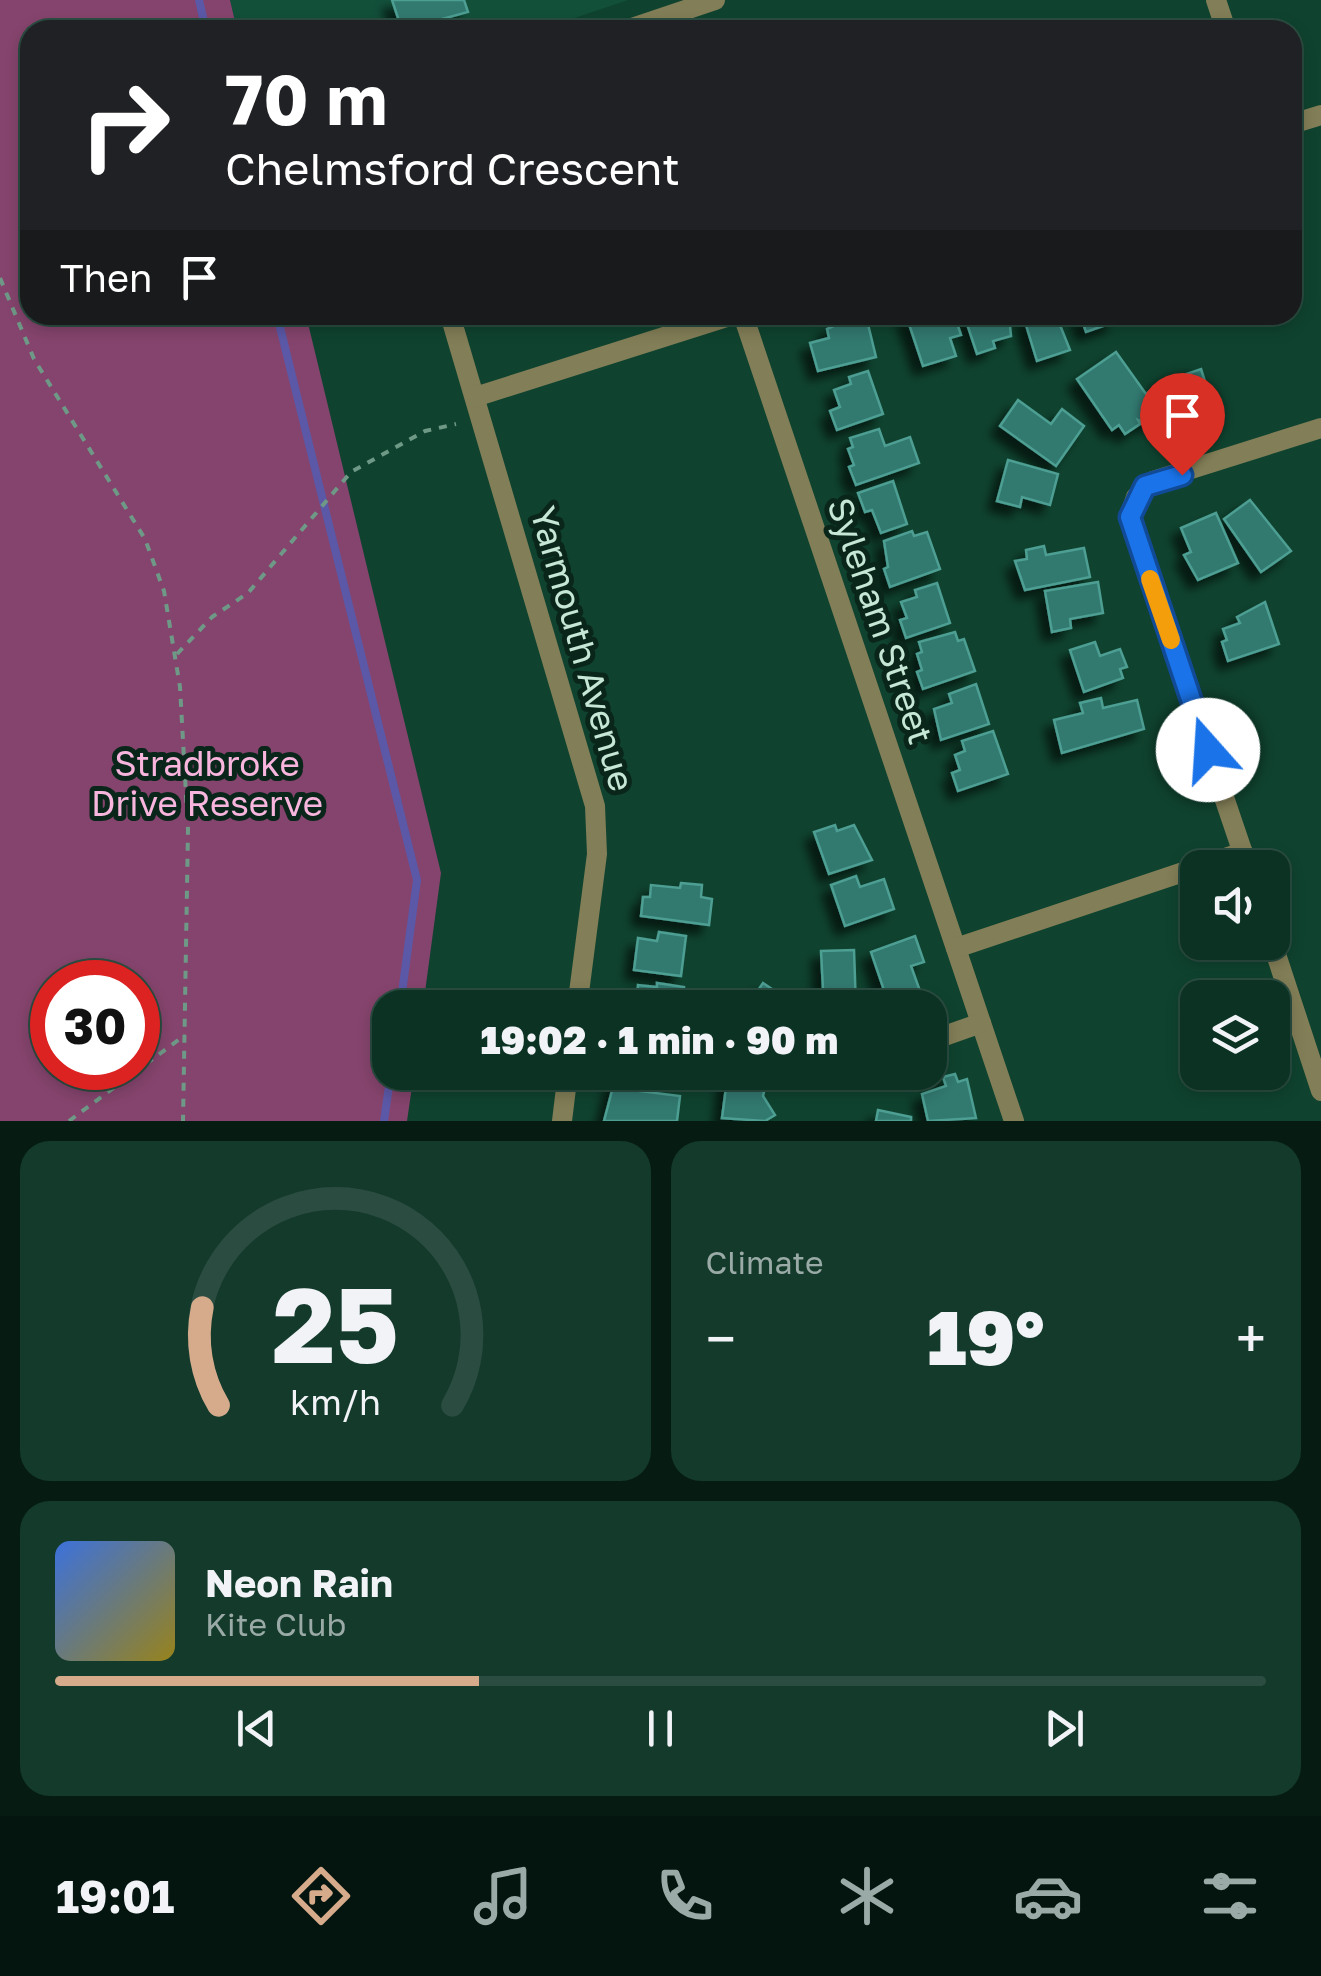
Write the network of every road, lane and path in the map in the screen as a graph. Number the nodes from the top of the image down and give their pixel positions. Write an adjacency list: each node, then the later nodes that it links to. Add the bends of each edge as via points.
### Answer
1 (715, 0): 2 (street)
2 (656, 20)
3 (0, 278): 4 (path)
4 (20, 321)
5 (22, 325): 12 (path, via 54,395 144,539 164,590)
6 (453, 325): 9 (street, Yarmouth Avenue)
7 (702, 325): 9 (street)
8 (746, 325): 15 (street, Syleham Street)
9 (474, 398): 17 (street, Yarmouth Avenue, via 595,806 597,854)
10 (456, 424): 12 (path, via 425,432 351,472 248,593)
11 (1321, 428): 13 (street, via 1153,482 1136,497 1130,517)
12 (176, 654): 19 (path, via 188,830)
13 (1242, 850)
14 (1180, 880): 15 (street)
15 (956, 948): 18 (street, Syleham Street)
16 (1278, 960): 22 (street)
17 (579, 990)
18 (981, 1024): 20 (street); 26 (street, Syleham Street)
19 (185, 1035): 23 (path); 24 (path)
20 (947, 1035)
21 (566, 1090): 25 (street)
22 (1321, 1091)
23 (69, 1121)
24 (183, 1121)
25 (562, 1121)
26 (1014, 1121)

